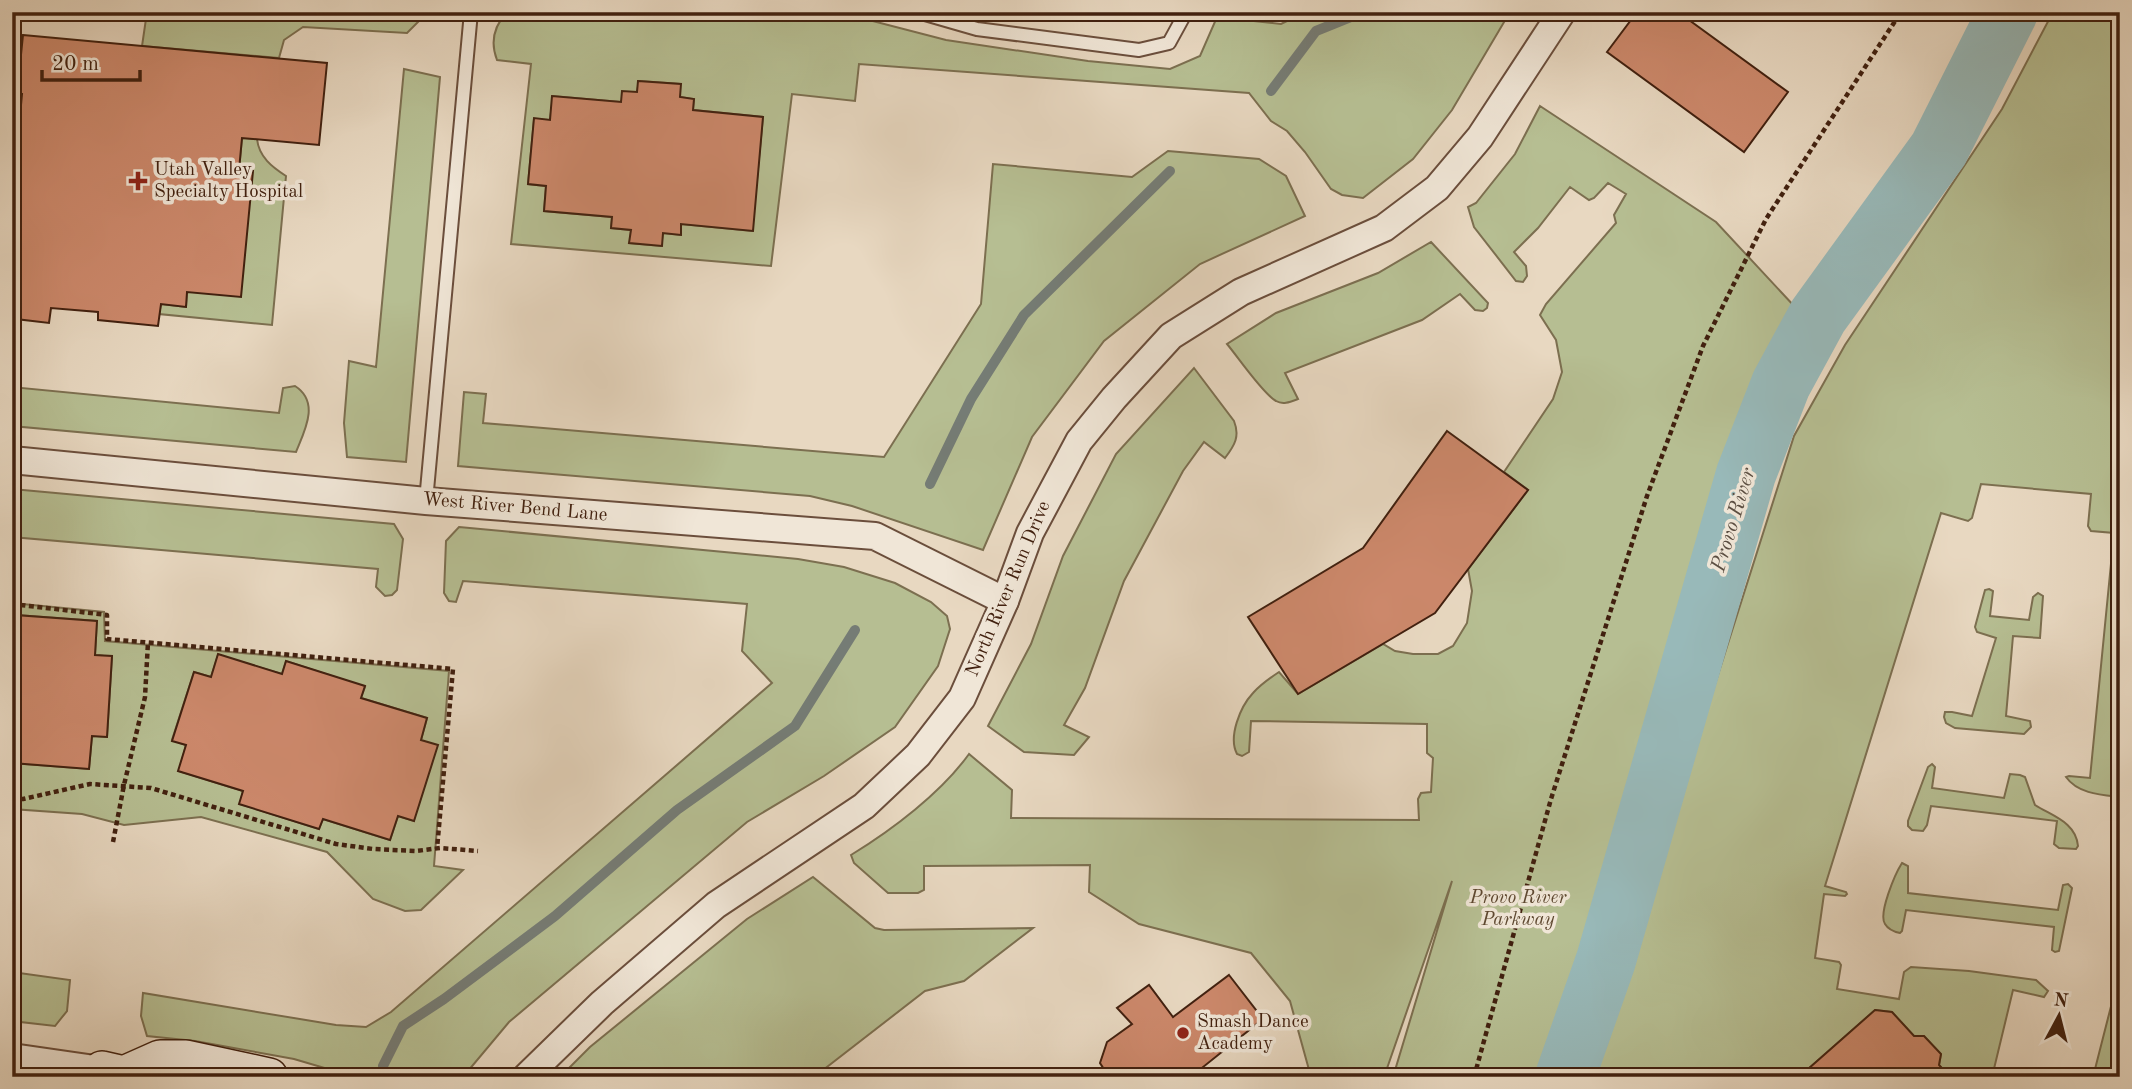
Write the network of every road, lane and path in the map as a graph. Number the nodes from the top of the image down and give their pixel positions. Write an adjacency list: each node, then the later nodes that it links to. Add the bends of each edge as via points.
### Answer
1 (471, 12): 7 (lane)
2 (918, 12): 3 (lane, via 977,29 1139,50 1169,43)
3 (1186, 12)
4 (1562, 12): 8 (street, North River Run Drive, via 1480,136 1437,188 1384,228 1241,292 1171,336 1079,442 1030,533)
5 (1901, 12): 20 (path, via 1766,219 1703,346 1647,496 1555,786)
6 (12, 460): 7 (street, West River Bend Lane)
7 (426, 501): 8 (street, West River Bend Lane, via 875,536)
8 (1005, 601): 19 (street, North River Run Drive, via 962,698 918,755 863,806 716,905 602,1003)
9 (12, 604): 10 (path, via 107,615 107,639)
10 (148, 642): 11 (path, via 145,697); 14 (path, via 453,669)
11 (124, 785): 12 (path, via 90,784); 13 (path); 14 (path, via 151,788 336,844)
12 (12, 799)
13 (113, 842)
14 (437, 849): 15 (path)
15 (478, 851)
16 (12, 1057): 17 (street)
17 (113, 1075): 18 (street, via 160,1059 186,1059)
18 (269, 1077)
19 (526, 1077)
20 (1474, 1077)

